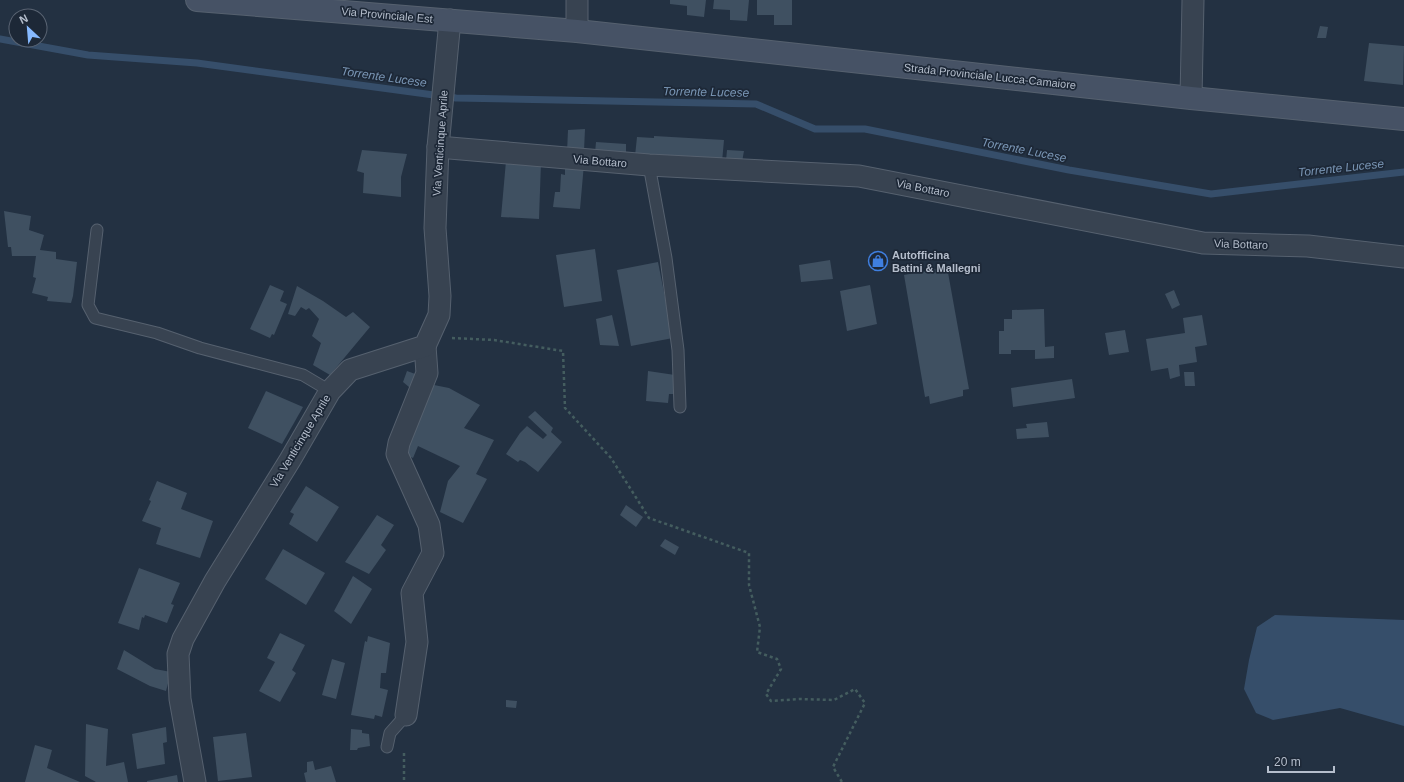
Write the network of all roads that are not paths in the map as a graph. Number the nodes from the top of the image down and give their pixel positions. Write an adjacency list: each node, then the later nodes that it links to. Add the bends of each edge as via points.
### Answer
1 (197, 0): 4 (main road, Via Provinciale Est)
2 (577, 0): 5 (street)
3 (1193, 0): 6 (street)
4 (450, 20): 5 (main road, Via Provinciale Est); 8 (street, Via Venticinque Aprile)
5 (577, 31): 6 (main road, Strada Provinciale Lucca-Camaiore)
6 (1191, 98): 7 (main road, Strada Provinciale Lucca-Camaiore)
7 (1404, 119)
8 (439, 141): 9 (street, Via Bottaro); 12 (street, Via Venticinque Aprile, via 436,228 440,296 438,315)
9 (649, 165): 11 (street, Via Bottaro, via 859,176 1203,243 1308,246); 14 (lane, via 666,258 678,350)
10 (97, 230): 13 (lane, via 88,305 95,318 302,375)
11 (1404, 257)
12 (427, 342): 13 (street, Via Venticinque Aprile, via 350,370); 15 (street, via 427,373 397,454 429,525 433,553 412,593 416,642)
13 (330, 391): 17 (street, Via Venticinque Aprile, via 215,581 183,639 178,654 180,699)
14 (680, 407)
15 (406, 715): 16 (lane, via 390,733)
16 (387, 747)
17 (194, 782)

